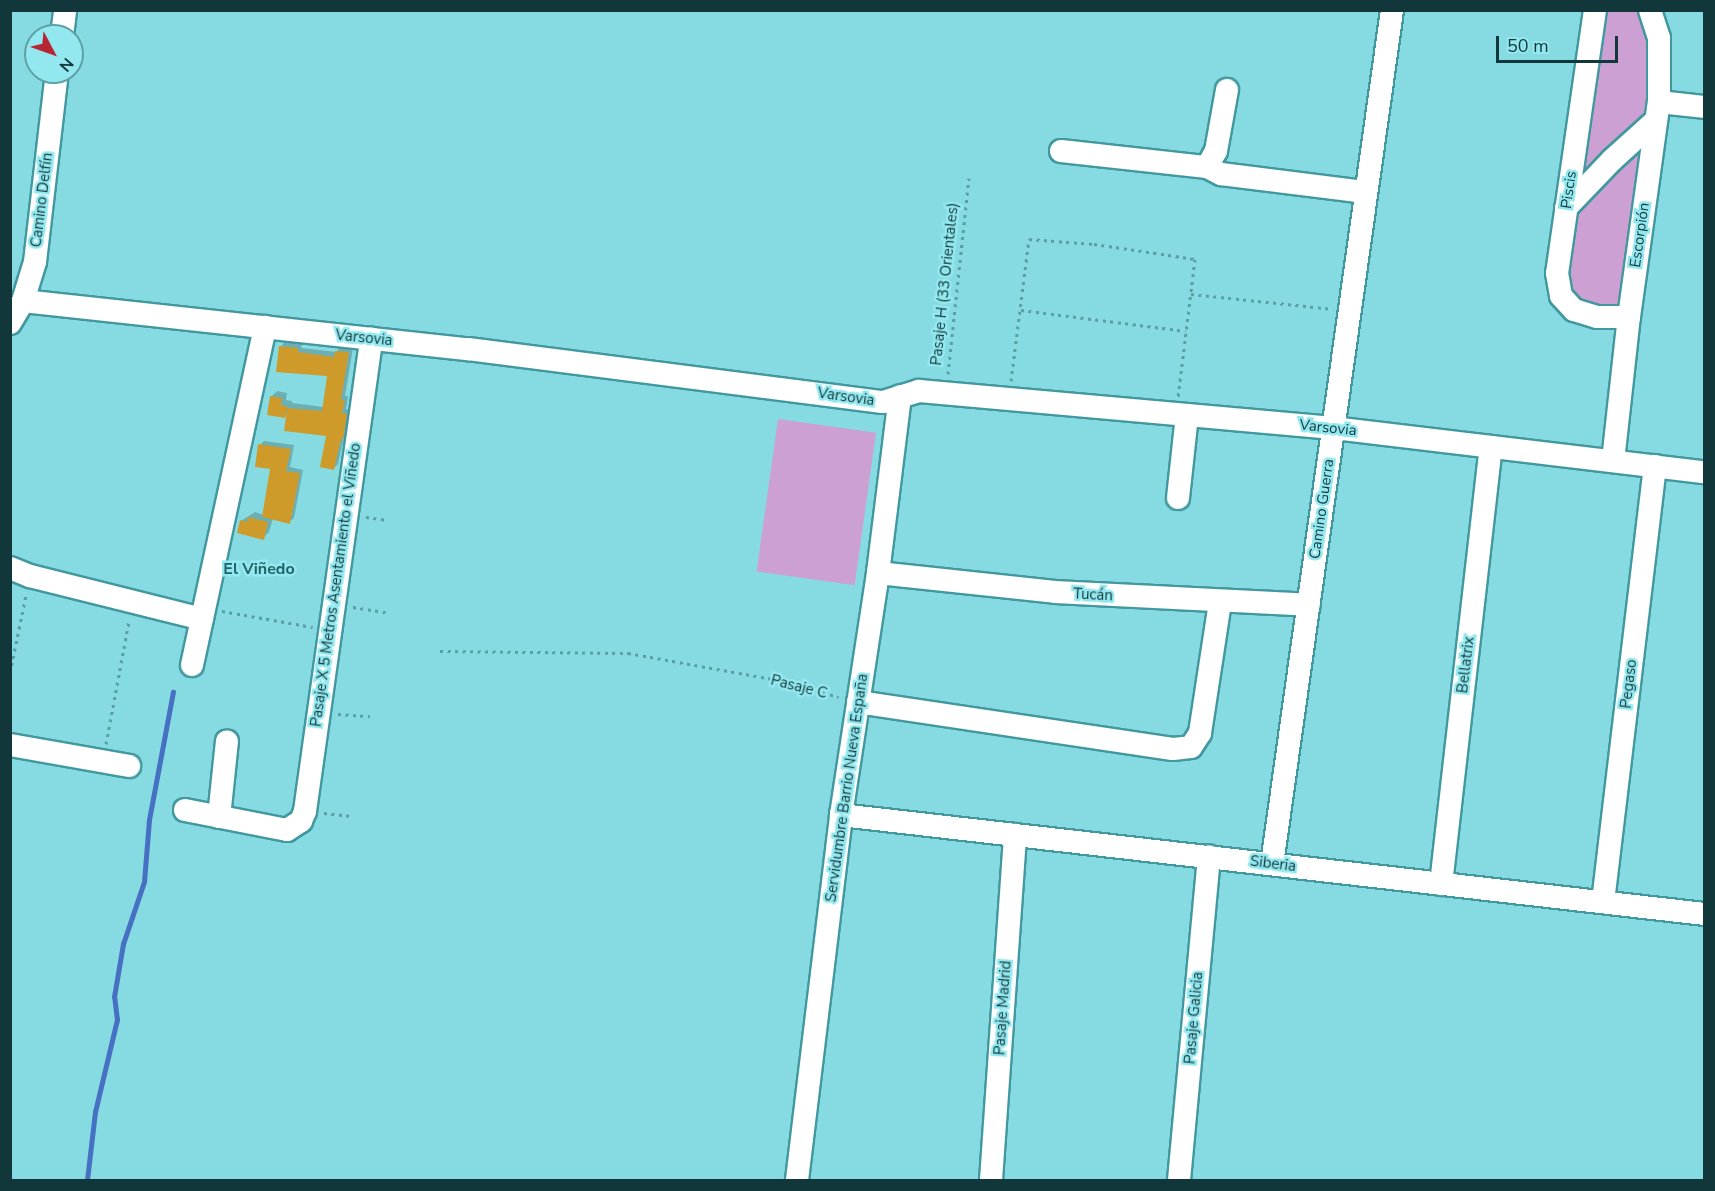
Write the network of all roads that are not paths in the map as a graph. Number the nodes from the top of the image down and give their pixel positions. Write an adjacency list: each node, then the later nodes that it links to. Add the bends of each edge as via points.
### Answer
1 (1392, 10): 10 (street, Camino Guerra)
2 (1595, 10): 11 (street, Piscis)
3 (1650, 10): 7 (street, Escorpión, via 1659,38)
4 (56, 84): 12 (street, Camino Delfín, via 35,262)
5 (1227, 90): 9 (street, via 1216,151)
6 (1704, 107): 7 (street)
7 (1657, 112): 11 (street); 13 (street, Escorpión)
8 (1061, 151): 9 (street)
9 (1207, 167): 10 (street, via 1221,174)
10 (1366, 192): 19 (street, Camino Guerra)
11 (1566, 208): 13 (street, Piscis, via 1557,273 1561,296 1585,315)
12 (23, 301): 14 (street, Camino Delfín); 15 (street, Varsovia)
13 (1629, 317): 21 (street, Escorpión)
14 (10, 323)
15 (265, 327): 16 (street, Varsovia); 29 (street)
16 (371, 339): 17 (street, Varsovia, via 883,402); 37 (street, Pasaje X 5 Metros Asentamiento el Viñedo, via 300,819 287,831)
17 (900, 396): 18 (street, Varsovia, via 919,391); 26 (street, Servidumbre Barrio Nueva España)
18 (1181, 414): 19 (street, Varsovia); 24 (street)
19 (1334, 428): 20 (street, Varsovia); 28 (street, Camino Guerra)
20 (1491, 447): 21 (street, Varsovia); 41 (street, Bellatrix)
21 (1613, 461): 22 (street, Varsovia)
22 (1655, 466): 23 (street, Varsovia); 42 (street, Pegaso)
23 (1704, 472)
24 (1178, 498)
25 (20, 572): 29 (street, via 133,602)
26 (878, 573): 27 (street, Tucán, via 1055,592); 31 (street, Servidumbre Barrio Nueva España)
27 (1220, 602): 28 (street, Tucán); 31 (street, via 1200,733 1191,747 1173,749)
28 (1309, 606): 40 (street, Camino Guerra)
29 (203, 613): 30 (street)
30 (192, 665)
31 (858, 702): 36 (street, Servidumbre Barrio Nueva España)
32 (227, 741): 37 (street)
33 (10, 745): 34 (street)
34 (129, 766)
35 (185, 810): 37 (street)
36 (841, 815): 38 (street, Siberia); 44 (street, Servidumbre Barrio Nueva España)
37 (219, 817)
38 (1016, 835): 39 (street, Siberia); 45 (street, Pasaje Madrid)
39 (1209, 856): 40 (street, Siberia); 46 (street, Pasaje Galicia)
40 (1272, 864): 41 (street, Siberia)
41 (1441, 884): 42 (street, Siberia)
42 (1603, 902): 43 (street, Siberia)
43 (1704, 914)
44 (797, 1180)
45 (991, 1180)
46 (1179, 1180)

